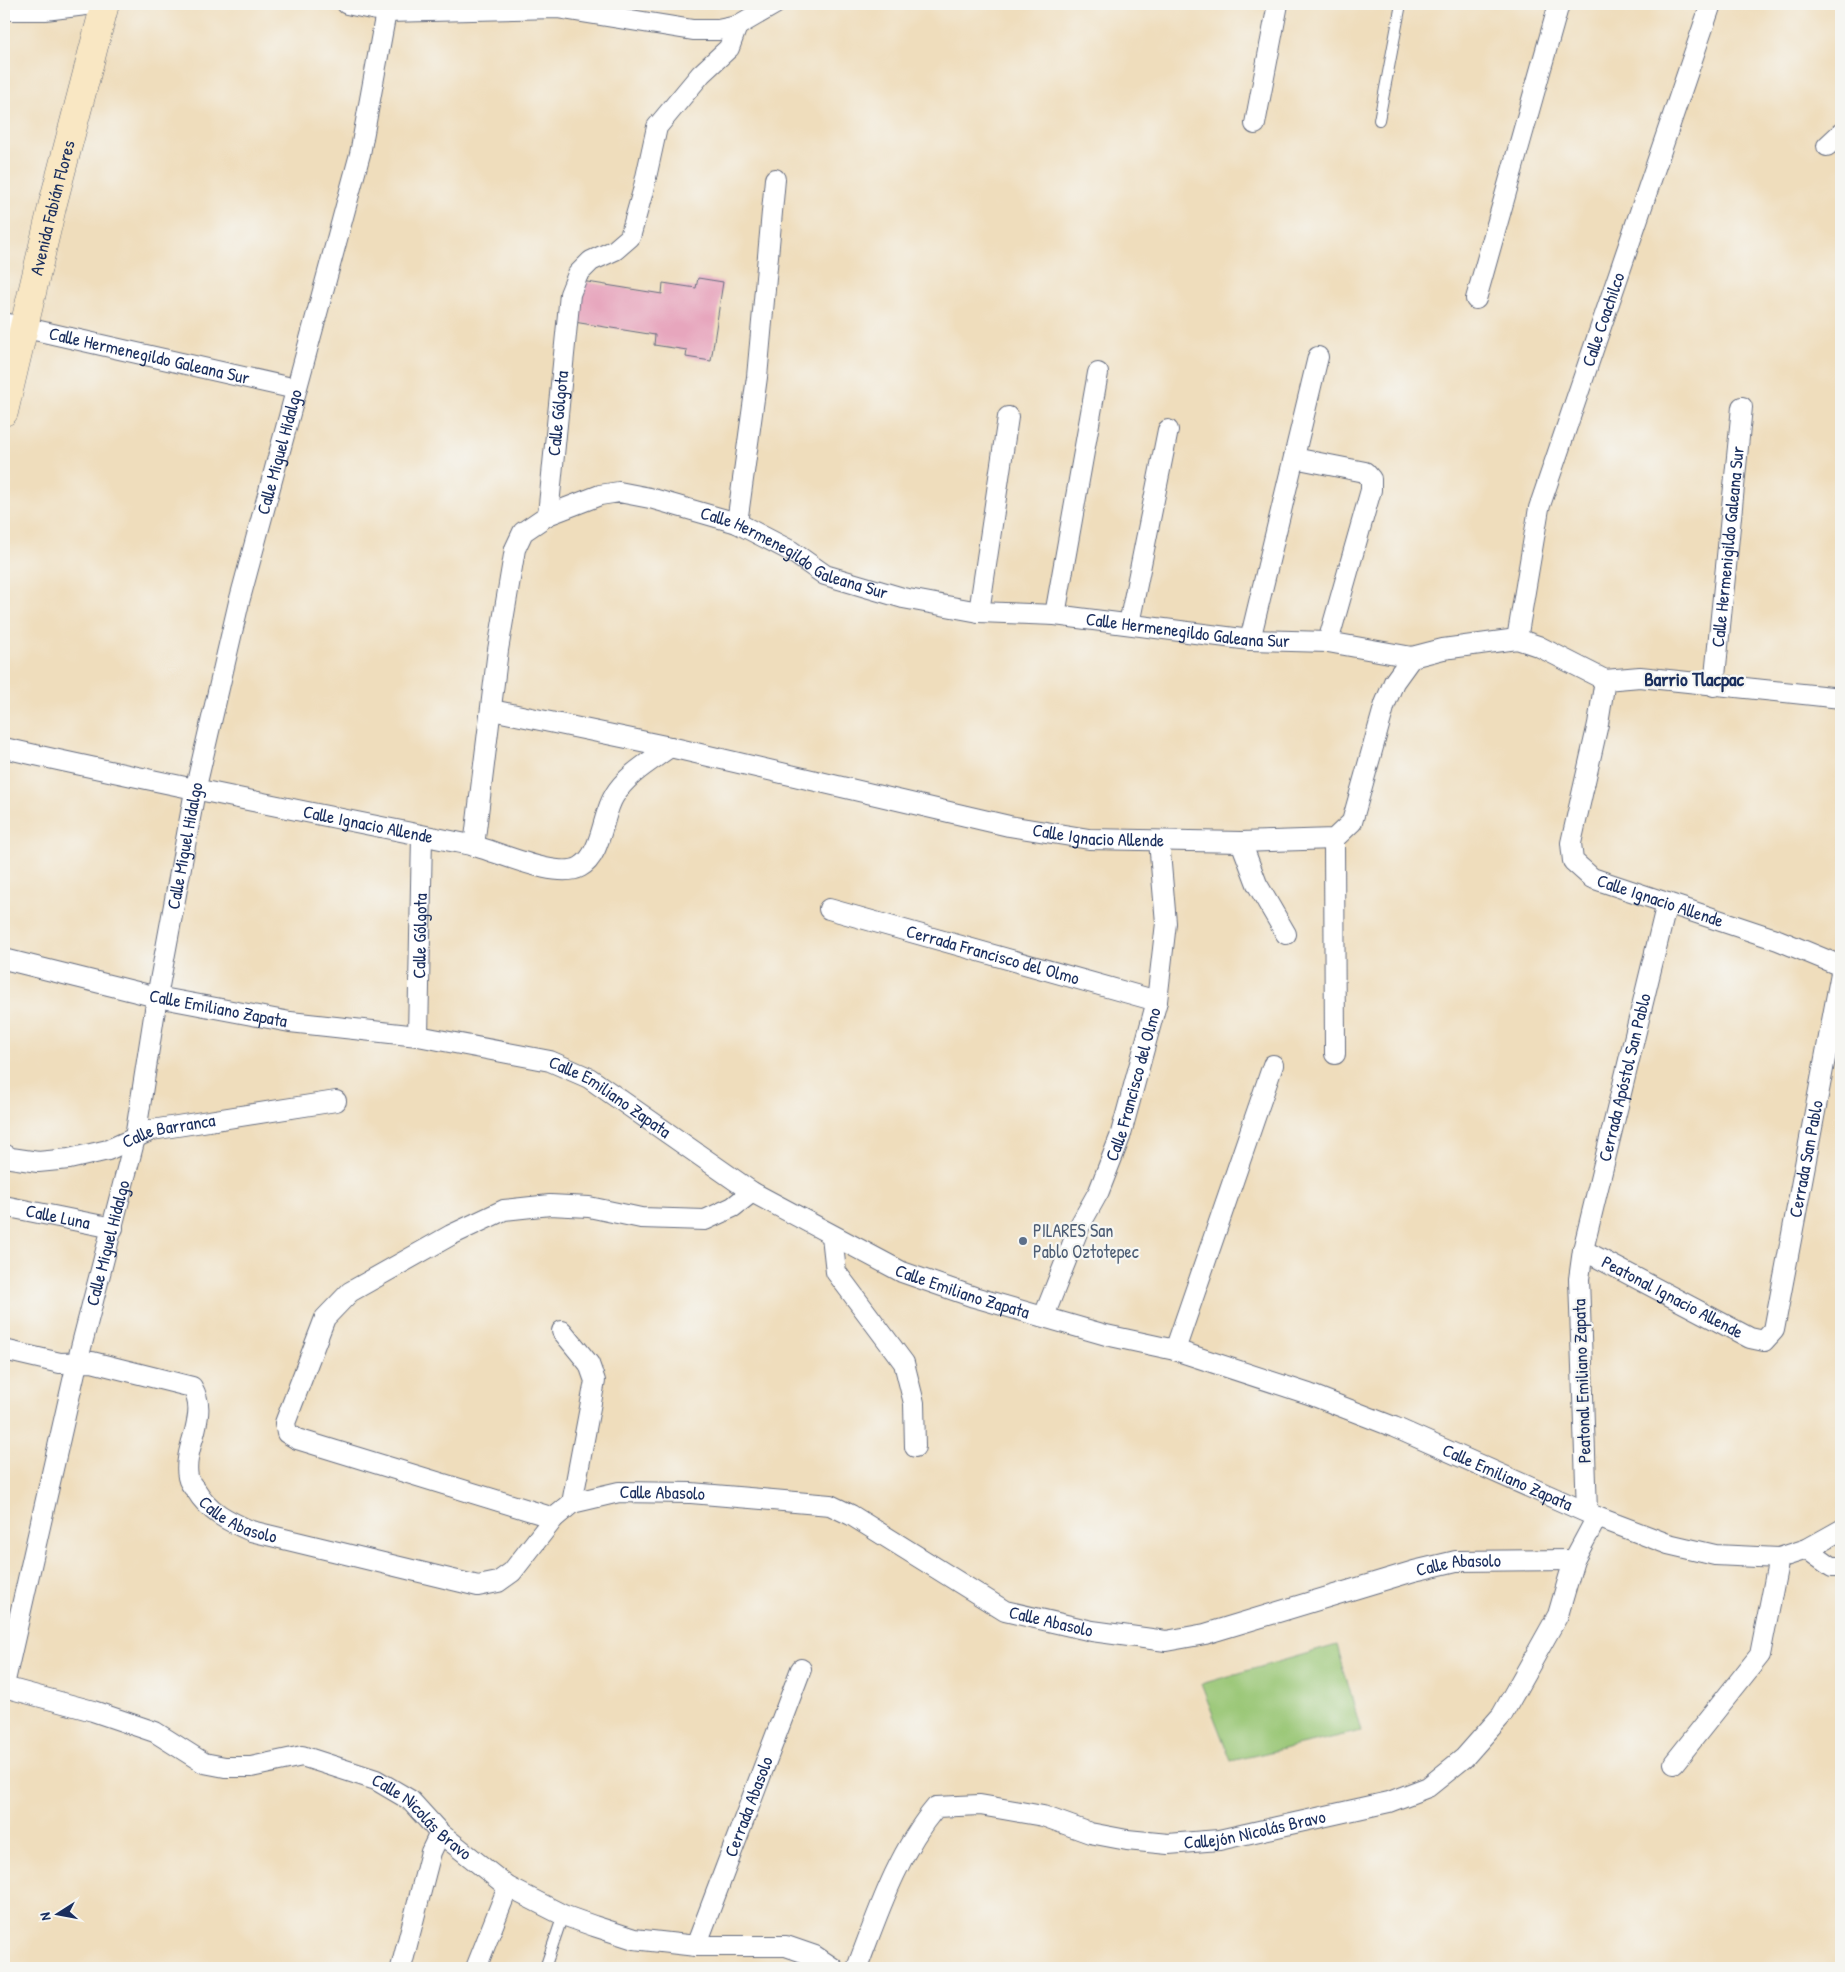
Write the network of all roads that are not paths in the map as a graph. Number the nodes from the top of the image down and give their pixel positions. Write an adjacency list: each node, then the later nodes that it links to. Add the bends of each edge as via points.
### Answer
1 (94, 4): 10 (street, via 46,10)
2 (105, 4): 17 (main road, Avenida Fabián Flores, via 53,203)
3 (347, 4): 11 (street)
4 (775, 4): 12 (street)
5 (1278, 4): 14 (street)
6 (1401, 4): 13 (lane)
7 (1559, 4): 16 (street)
8 (1711, 4): 31 (street, Calle Coachilco, via 1539,508)
9 (428, 7): 11 (street); 12 (street, via 557,8 693,30)
10 (4, 10)
11 (386, 12): 20 (street, Calle Miguel Hidalgo, via 360,154)
12 (737, 26): 26 (street, Calle Gólgota, via 729,48 701,74 657,127 630,236 615,250 590,261 578,274 570,294)
13 (1379, 120)
14 (1255, 124)
15 (775, 179): 27 (street, via 757,377)
16 (1476, 299)
17 (14, 325): 20 (street, Calle Hermenegildo Galeana Sur); 22 (main road, Avenida Fabián Flores)
18 (1318, 357): 25 (street)
19 (1098, 373): 29 (street)
20 (296, 389): 41 (street, Calle Miguel Hidalgo, via 239,602)
21 (1742, 407): 36 (street, Calle Hermenigildo Galeana Sur)
22 (4, 412)
23 (1008, 418): 28 (street)
24 (1168, 430): 30 (street)
25 (1294, 458): 32 (street); 33 (street, via 1365,472 1371,479 1371,490)
26 (548, 515): 27 (street, Calle Hermenegildo Galeana Sur, via 600,495 619,492); 38 (street, via 524,532 515,549 498,650)
27 (737, 523): 28 (street, Calle Hermenegildo Galeana Sur, via 792,551 825,575 903,598)
28 (979, 612): 29 (street, Calle Hermenegildo Galeana Sur)
29 (1055, 615): 30 (street, Calle Hermenegildo Galeana Sur)
30 (1129, 624): 32 (street, Calle Hermenegildo Galeana Sur)
31 (1517, 638): 34 (street, Calle Hermenegildo Galeana Sur); 35 (street, Calle Hermenegildo Galeana Sur)
32 (1250, 640): 33 (street, Calle Hermenegildo Galeana Sur)
33 (1328, 642): 34 (street, Calle Hermenegildo Galeana Sur)
34 (1412, 657): 43 (street, via 1394,682 1385,704 1352,822)
35 (1605, 680): 36 (street, via 1640,677); 47 (street, Calle Ignacio Allende, via 1571,843 1573,861 1592,878)
36 (1714, 686): 37 (street)
37 (1841, 698)
38 (492, 710): 39 (street, Calle Ignacio Allende); 46 (street)
39 (670, 746): 44 (street, Calle Ignacio Allende, via 1008,826 1089,839); 46 (street, Calle Ignacio Allende, via 638,770 614,796 598,841 588,860 580,867 568,871 550,868)
40 (4, 748): 41 (street, Calle Ignacio Allende)
41 (195, 791): 42 (street, Calle Ignacio Allende); 53 (street, Calle Miguel Hidalgo)
42 (422, 836): 46 (street, Calle Ignacio Allende); 55 (street, Calle Gólgota)
43 (1334, 839): 45 (street, Calle Ignacio Allende); 56 (street)
44 (1159, 841): 45 (street, Calle Ignacio Allende); 54 (street, Calle Francisco del Olmo, via 1166,923)
45 (1241, 842): 49 (street, via 1257,884)
46 (474, 846)
47 (1667, 904): 51 (street, Calle Ignacio Allende, via 1778,940); 65 (street, Cerrada Apóstol San Pablo)
48 (829, 909): 54 (street, Cerrada Francisco del Olmo)
49 (1286, 934)
50 (4, 959): 53 (street, Calle Emiliano Zapata)
51 (1841, 966)
52 (1841, 973): 68 (street, Cerrada San Pablo, via 1774,1330)
53 (158, 997): 55 (street, Calle Emiliano Zapata, via 290,1022); 59 (street, Calle Miguel Hidalgo)
54 (1158, 1002): 66 (street, Calle Francisco del Olmo, via 1120,1136)
55 (418, 1036): 61 (street, Calle Emiliano Zapata, via 550,1062 588,1078)
56 (1335, 1054)
57 (1274, 1065): 70 (street)
58 (336, 1101): 59 (street, Calle Barranca, via 152,1130)
59 (135, 1138): 60 (street, Calle Barranca, via 108,1150 69,1159 38,1162); 63 (street, Calle Miguel Hidalgo)
60 (4, 1154)
61 (752, 1192): 64 (street, Calle Emiliano Zapata); 75 (street, via 733,1207 705,1220 641,1218 589,1207 504,1210 450,1234 350,1292 325,1318 285,1423 287,1433 297,1439)
62 (4, 1206): 63 (street, Calle Luna)
63 (113, 1228): 71 (street, Calle Miguel Hidalgo)
64 (832, 1236): 66 (street, Calle Emiliano Zapata, via 902,1272 974,1297); 72 (street, via 836,1272 904,1363 914,1404)
65 (1583, 1250): 68 (street, Peatonal Ignacio Allende, via 1750,1338); 74 (street, Peatonal Emiliano Zapata, via 1579,1279)
66 (1044, 1316): 70 (street, Calle Emiliano Zapata, via 1106,1336)
67 (562, 1331): 73 (street, via 589,1364 596,1380)
68 (1764, 1341)
69 (4, 1350): 71 (street, Calle Abasolo, via 60,1363)
70 (1175, 1350): 74 (street, Calle Emiliano Zapata, via 1309,1394 1394,1427)
71 (77, 1363): 75 (street, Calle Abasolo, via 92,1362 192,1387 199,1399 199,1414 188,1456 188,1478 213,1512 250,1531 478,1586 498,1582 512,1572); 82 (street, Calle Miguel Hidalgo)
72 (914, 1447)
73 (572, 1503): 75 (street, Calle Abasolo); 79 (street, Calle Abasolo, via 619,1492 691,1493 830,1505 1005,1610 1092,1631 1166,1641 1205,1634 1414,1571 1456,1562)
74 (1592, 1515): 78 (street, Calle Emiliano Zapata, via 1668,1544 1715,1555); 79 (street, Callejón Nicolás Bravo)
75 (554, 1518)
76 (1841, 1530): 77 (street, Calle Emiliano Zapata)
77 (1807, 1550): 78 (street, Calle Emiliano Zapata); 80 (street, via 1832,1567)
78 (1779, 1558): 83 (street, via 1760,1655)
79 (1574, 1560): 92 (street, Callejón Nicolás Bravo, via 1558,1615 1502,1715 1464,1758 1428,1787 1389,1802 1219,1840 1168,1844 1090,1833 1043,1816 980,1805 936,1808 919,1828 903,1857)
80 (1841, 1567)
81 (801, 1669): 87 (street, Cerrada Abasolo)
82 (4, 1686): 84 (street, Calle Nicolás Bravo, via 155,1732 204,1763 251,1767 302,1756 330,1763 376,1780 410,1800)
83 (1674, 1763)
84 (440, 1833): 85 (street, Calle Nicolás Bravo); 88 (street, via 431,1852)
85 (508, 1887): 86 (street, Calle Nicolás Bravo); 89 (street)
86 (563, 1915): 87 (street, Calle Nicolás Bravo, via 634,1939); 90 (lane)
87 (696, 1946): 91 (street, Calle Nicolás Bravo, via 786,1946 814,1956)
88 (401, 1968)
89 (476, 1968)
90 (545, 1968)
91 (833, 1968)
92 (857, 1968)

